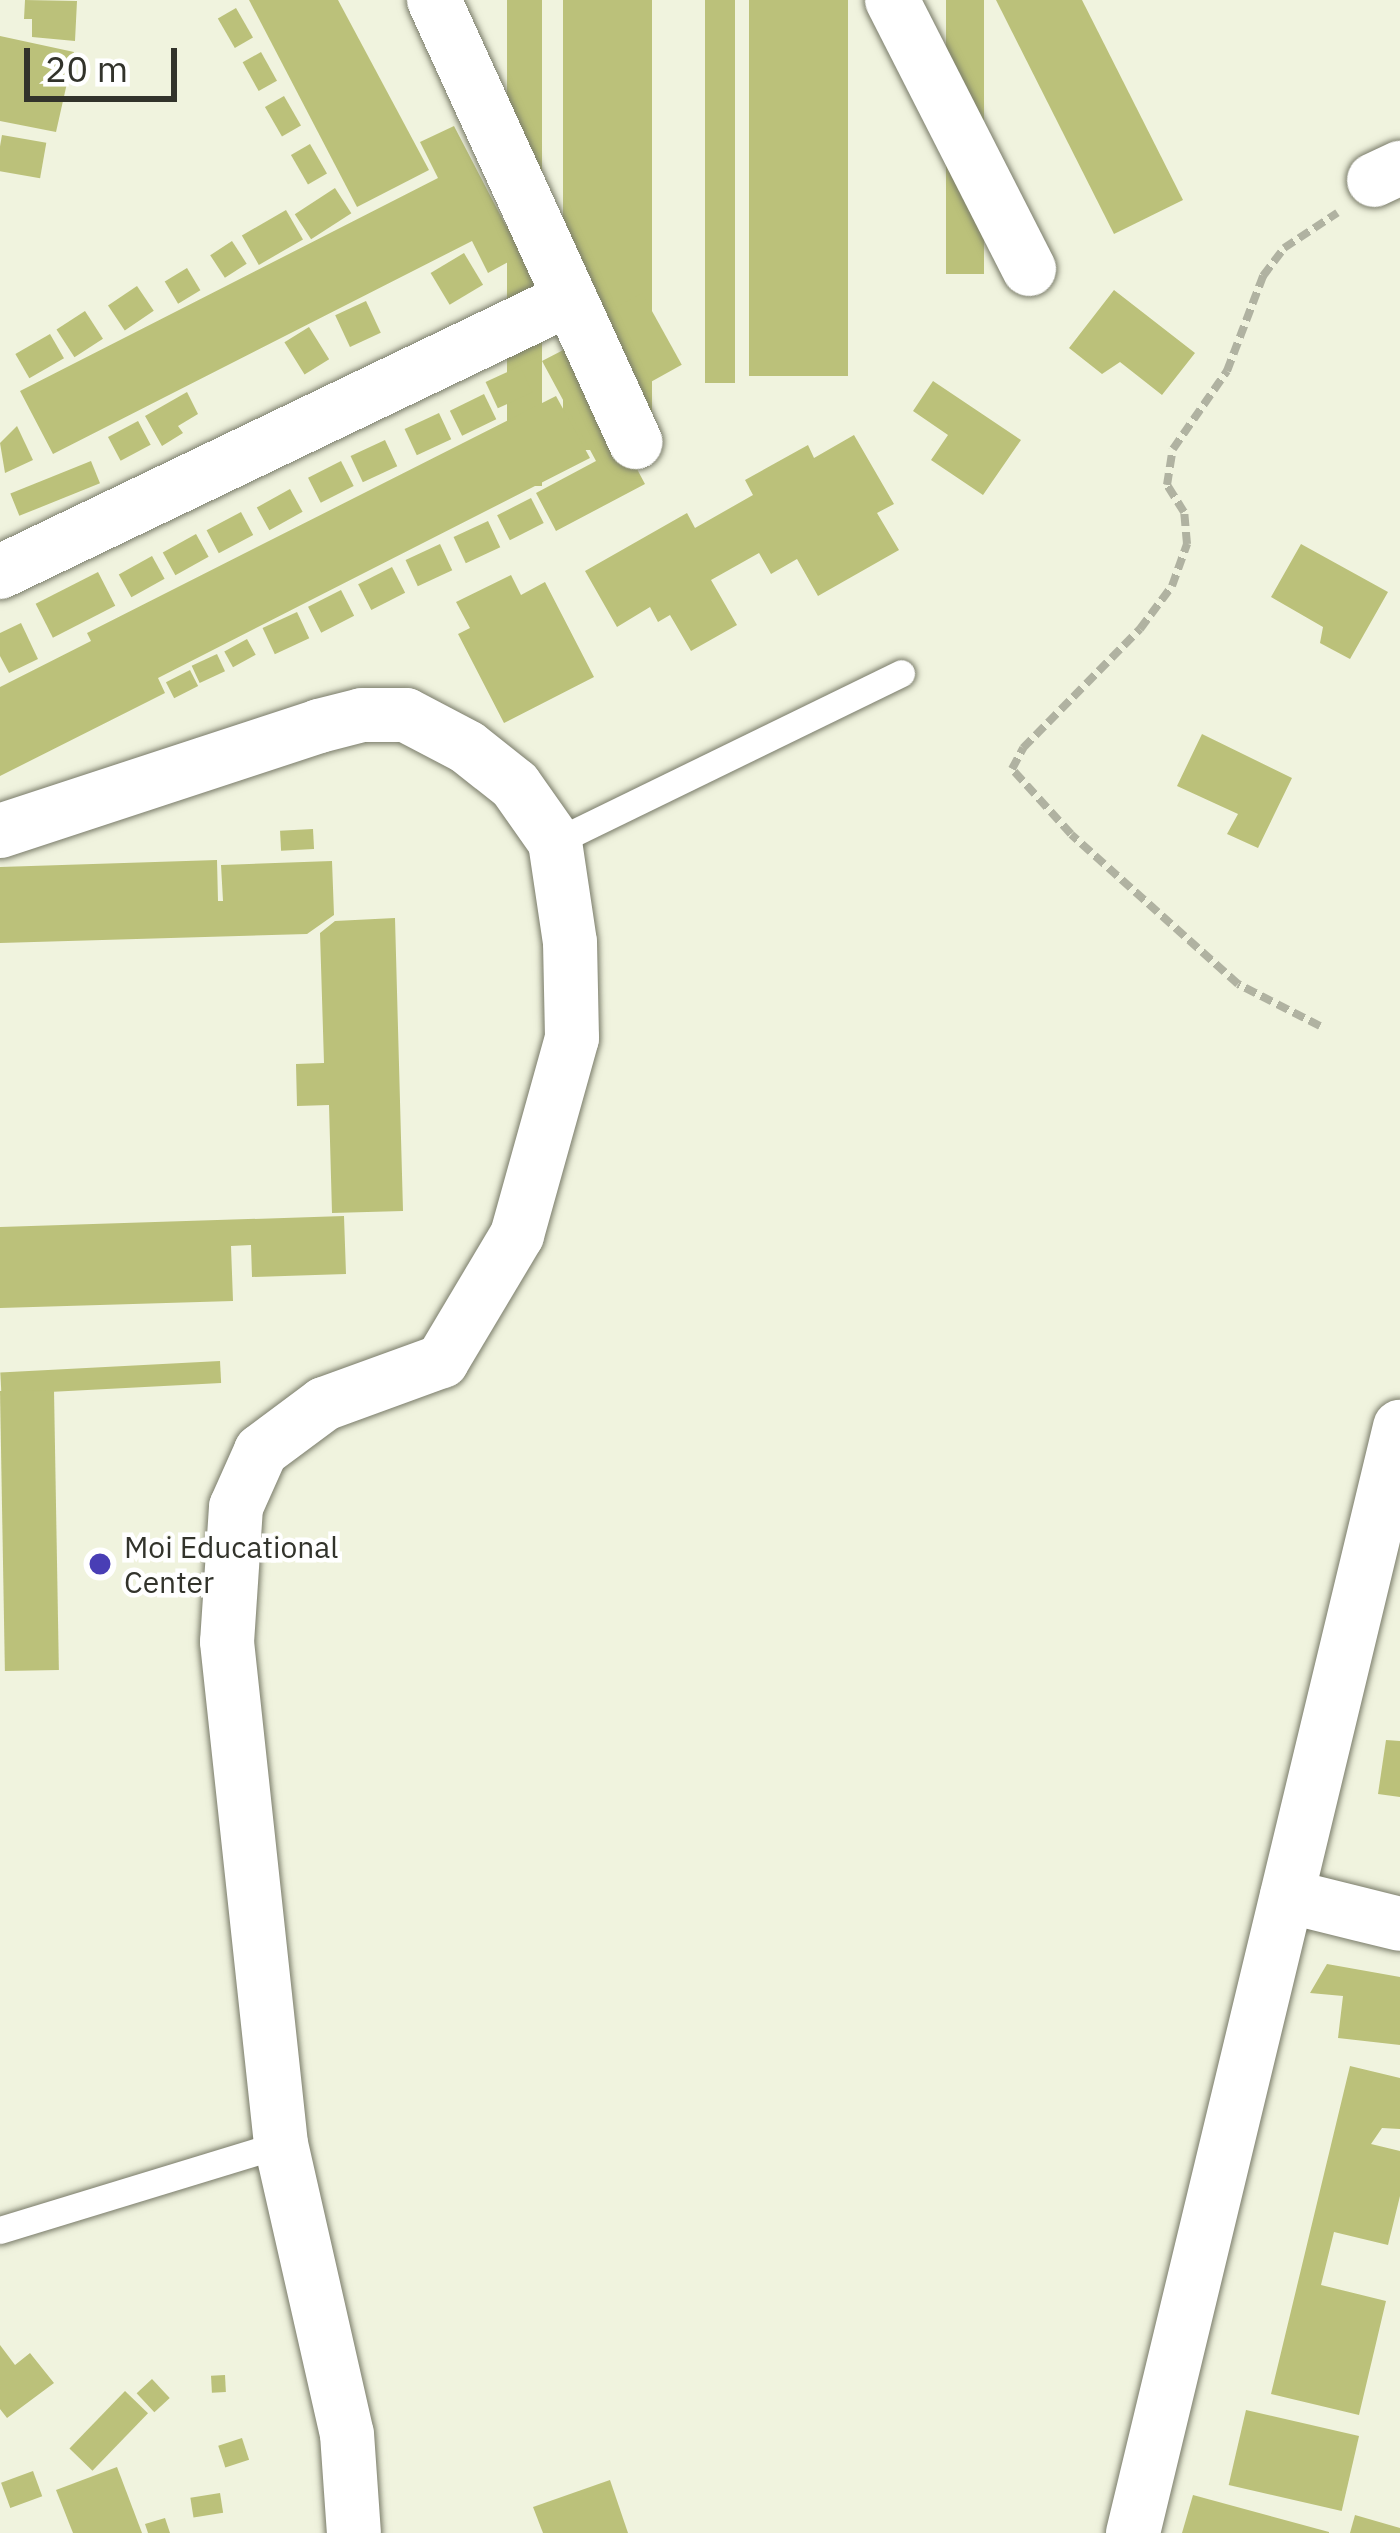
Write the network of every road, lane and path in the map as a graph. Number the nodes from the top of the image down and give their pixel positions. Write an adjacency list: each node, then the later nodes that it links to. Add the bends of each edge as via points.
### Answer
1 (434, 0): 5 (street)
2 (892, 0): 4 (street)
3 (1387, 174): 11 (path, via 1284,248 1263,276 1226,371 1173,449 1167,485 1184,512 1187,544 1172,586 1012,769 1071,834 1238,984)
4 (1029, 269)
5 (569, 299): 6 (street); 7 (street)
6 (635, 442)
7 (0, 572)
8 (901, 673): 10 (lane)
9 (0, 831): 10 (street, via 320,726 406,715 467,747 515,785)
10 (556, 842): 15 (street, via 572,1038 518,1234 442,1361 324,1404 261,1451 236,1507 227,1642)
11 (1320, 1026)
12 (1400, 1427): 13 (street)
13 (1287, 1896): 14 (street); 18 (street)
14 (1400, 1924)
15 (281, 2144): 16 (lane); 17 (street, via 347,2434)
16 (0, 2230)
17 (354, 2533)
18 (1133, 2533)

